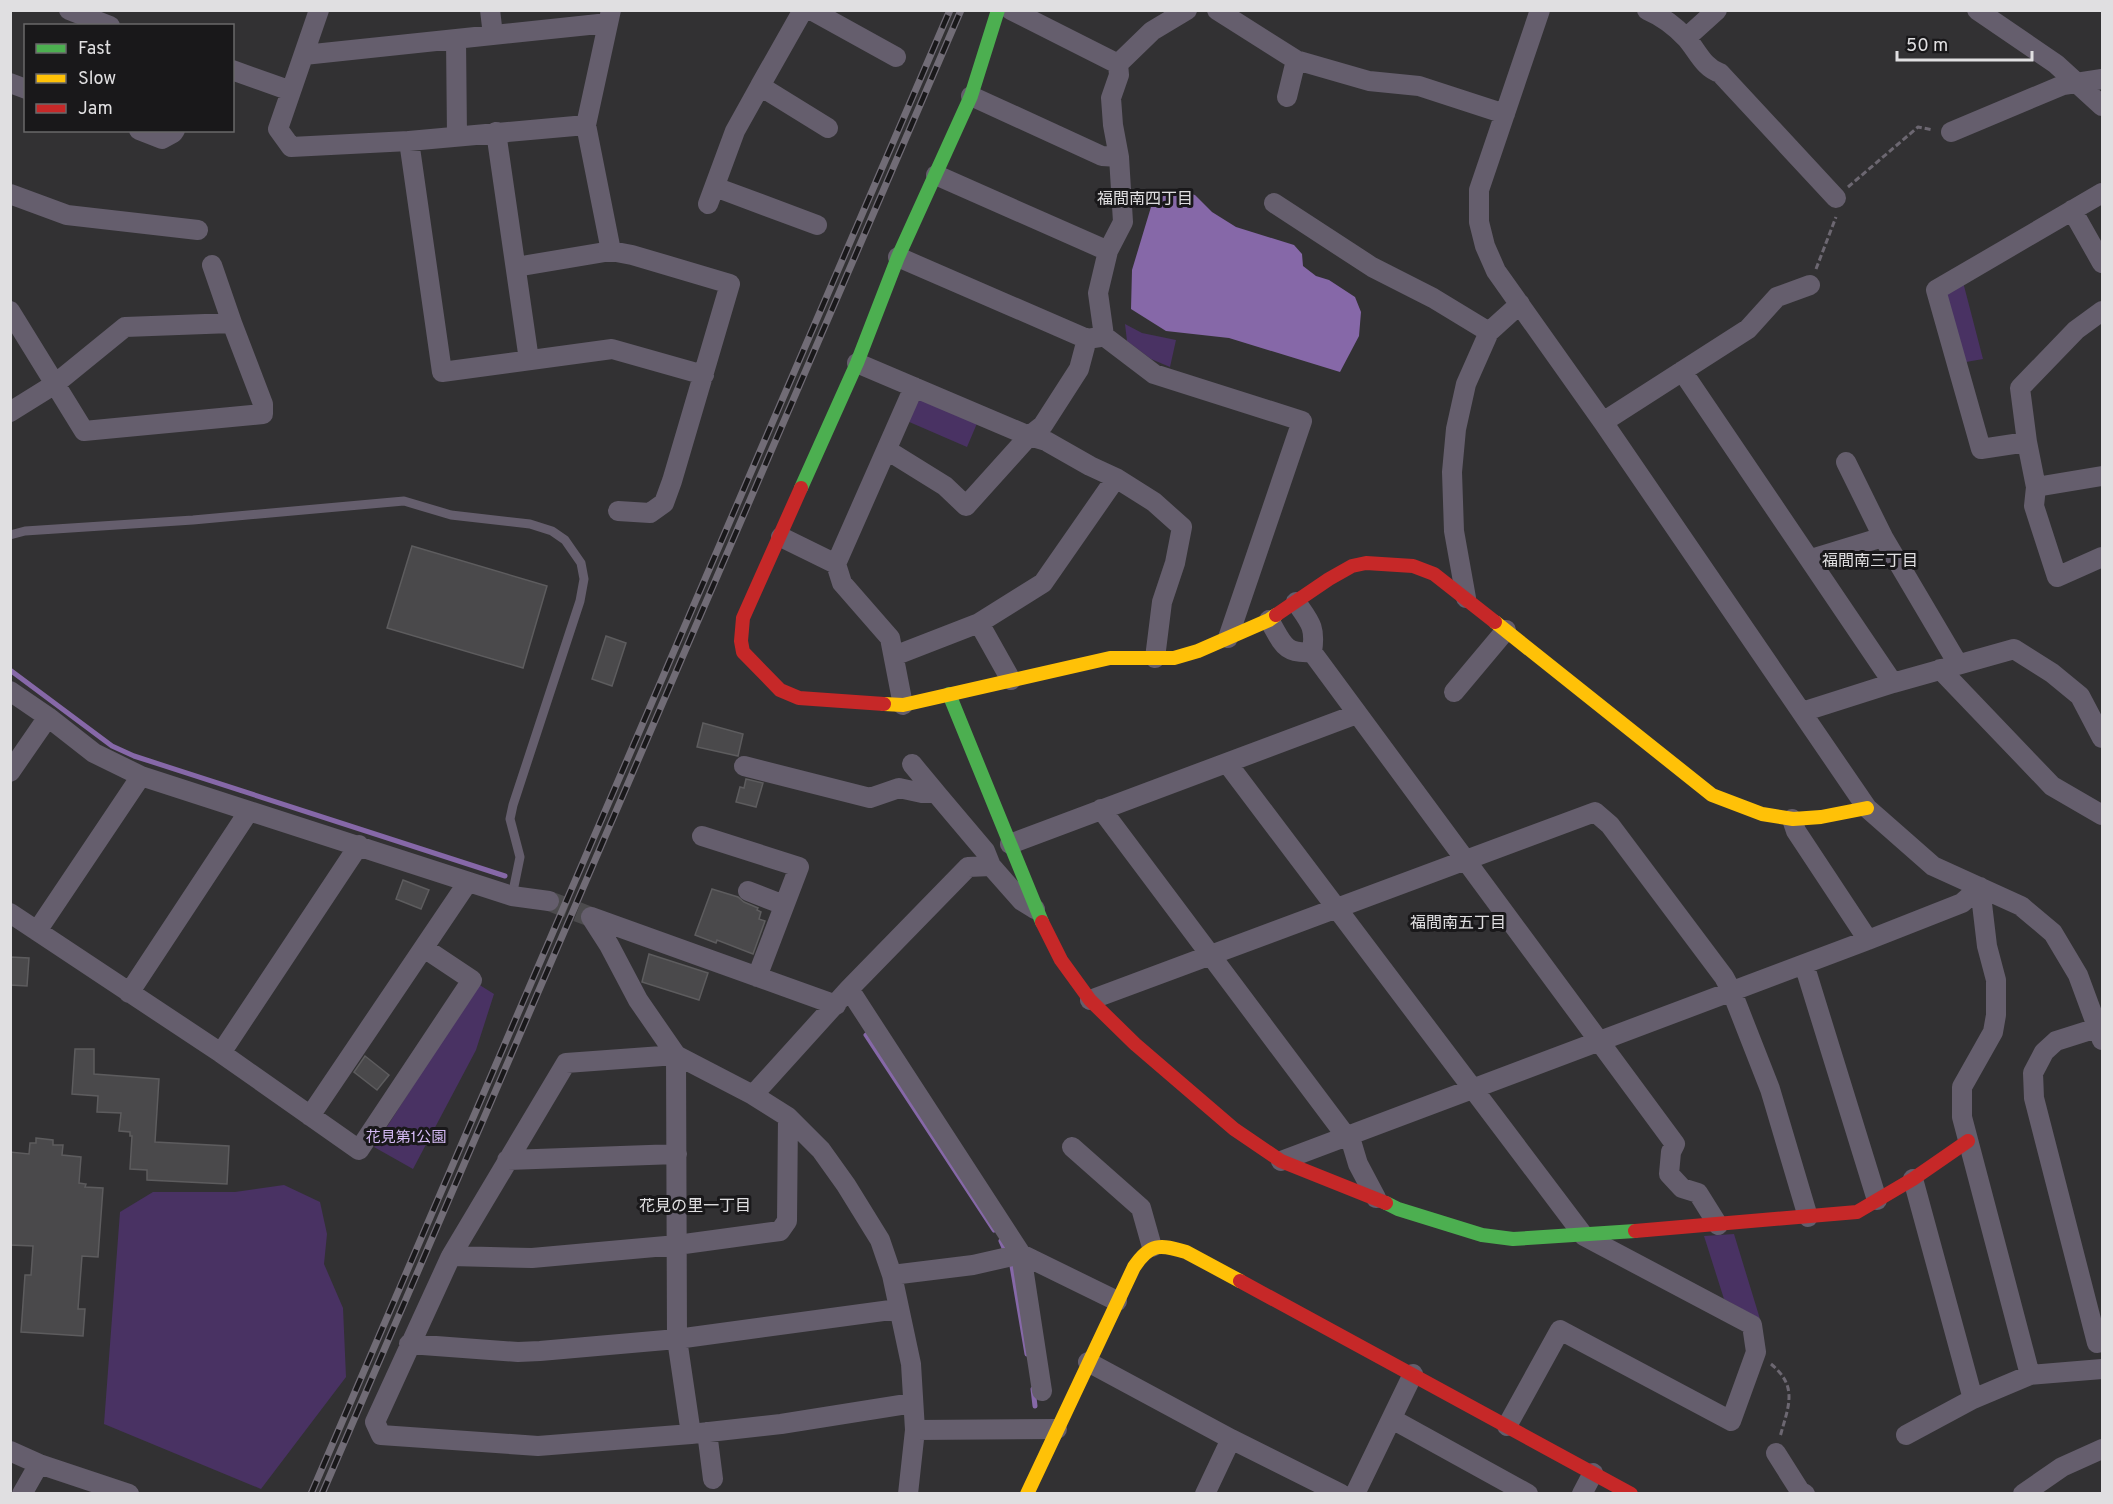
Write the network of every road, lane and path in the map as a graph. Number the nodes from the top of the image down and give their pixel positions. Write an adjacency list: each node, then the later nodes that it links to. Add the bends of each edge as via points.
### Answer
1 (69, 10): 15 (street)
2 (320, 10): 19 (street)
3 (490, 10): 16 (street)
4 (803, 10): 26 (street)
5 (811, 10): 20 (street)
6 (998, 10): 28 (street)
7 (1011, 10): 22 (street)
8 (1187, 10): 22 (street, via 1152,31)
9 (1217, 10): 21 (street)
10 (1540, 10): 31 (street)
11 (1647, 10): 17 (street)
12 (1717, 10): 17 (street)
13 (1977, 10): 25 (street)
14 (610, 17): 16 (street); 32 (street)
15 (105, 24)
16 (493, 35): 18 (street)
17 (1686, 38): 44 (street, via 1710,70 1720,73)
18 (456, 39): 19 (street); 38 (street)
19 (304, 55): 27 (street)
20 (896, 57)
21 (1296, 60): 29 (street); 31 (street, via 1370,81 1419,86)
22 (1118, 64): 40 (street, via 1119,75 1111,98)
23 (234, 71): 27 (street)
24 (2103, 79): 25 (street)
25 (2078, 82): 30 (street); 37 (street)
26 (760, 86): 33 (street); 47 (street, via 735,131 712,196)
27 (291, 92): 39 (street, via 278,129 291,147)
28 (970, 96): 40 (street, via 1102,156); 41 (street)
29 (1287, 97)
30 (2103, 106)
31 (1505, 114): 56 (street, via 1479,190 1479,222 1496,271)
32 (586, 124): 36 (street); 49 (street)
33 (828, 128)
34 (144, 132): 35 (street, via 162,139)
35 (174, 132)
36 (496, 132): 38 (street); 54 (street)
37 (1951, 132): 44 (path, via 1918,127)
38 (457, 136): 39 (street)
39 (409, 141): 62 (street, via 442,372)
40 (1119, 157): 50 (street, via 1123,222)
41 (936, 175): 50 (street); 51 (street)
42 (2103, 193): 46 (street)
43 (10, 194): 48 (street, via 67,215)
44 (1836, 198): 55 (path, via 1839,209)
45 (1274, 203): 60 (street, via 1372,267)
46 (2073, 210): 52 (street); 71 (street, via 1936,290 1981,449)
47 (817, 225)
48 (198, 230)
49 (611, 251): 54 (street); 65 (street, via 730,284)
50 (1108, 251): 61 (street, via 1098,292)
51 (898, 257): 61 (street); 63 (street)
52 (2103, 263)
53 (212, 265): 59 (street)
54 (516, 267): 62 (street)
55 (1810, 285): 64 (street, via 1777,297 1748,329)
56 (1520, 304): 60 (street); 69 (street)
57 (10, 311): 66 (street)
58 (2103, 311): 71 (street, via 2076,330 2020,388)
59 (232, 323): 66 (street, via 125,327); 66 (street, via 262,404 262,414 84,431)
60 (1489, 333): 84 (street, via 1466,384 1452,472 1454,531)
61 (1096, 338): 70 (street, via 1043,425); 89 (street, via 1154,374 1302,421)
62 (529, 360): 65 (street, via 612,349)
63 (857, 363): 67 (street); 79 (street)
64 (1682, 371): 69 (street); 82 (street)
65 (704, 375): 77 (street, via 664,503 650,513)
66 (55, 384): 68 (street)
67 (914, 387): 70 (street); 72 (street)
68 (10, 412)
69 (1603, 422): 100 (street)
70 (1029, 436): 72 (street, via 966,506 945,486); 75 (street)
71 (2027, 441): 76 (street)
72 (887, 450): 83 (street)
73 (1846, 462): 80 (street)
74 (2103, 476): 76 (street)
75 (1116, 478): 87 (street, via 1043,583); 92 (street, via 1154,502 1182,527 1162,602)
76 (2036, 487): 81 (street, via 2034,506 2057,577)
77 (618, 511)
78 (10, 535): 123 (lane, via 404,501 451,515 530,524 565,540 581,563 584,579 513,805 510,819 520,857)
79 (781, 537): 83 (street); 99 (street, via 743,618 743,652 780,690 799,698)
80 (1883, 537): 82 (street); 93 (street)
81 (2103, 557)
82 (1811, 559): 95 (street)
83 (836, 564): 91 (street, via 842,583 890,638)
84 (1466, 598): 85 (street, via 1434,574 1413,566 1366,563 1352,566); 88 (street)
85 (1296, 602): 86 (street); 90 (street, via 1312,628)
86 (1269, 620): 89 (street); 90 (street, via 1288,648 1295,653)
87 (979, 623): 91 (street); 94 (street)
88 (1506, 630): 97 (street); 114 (street, via 1712,795 1759,813)
89 (1228, 638): 92 (street, via 1198,651)
90 (1312, 652): 101 (street)
91 (894, 656): 99 (street)
92 (1155, 657): 94 (street, via 1110,658)
93 (1949, 667): 95 (street); 103 (street, via 2014,649 2080,696); 113 (street, via 2052,786)
94 (1011, 680): 98 (street)
95 (1893, 682): 100 (street)
96 (10, 692): 102 (street)
97 (1454, 692)
98 (949, 694): 99 (street); 116 (street)
99 (903, 705)
100 (1802, 712): 110 (street)
101 (1357, 714): 104 (street); 118 (street)
102 (48, 717): 107 (street); 108 (street, via 94,753)
103 (2103, 738)
104 (1227, 763): 111 (street); 126 (street)
105 (912, 764): 109 (street)
106 (744, 766): 109 (street, via 870,798 899,788)
107 (10, 772)
108 (141, 776): 112 (street); 129 (street)
109 (936, 793): 119 (street, via 985,851)
110 (1867, 808): 114 (street); 121 (street, via 1933,866)
111 (1101, 809): 116 (street); 132 (street)
112 (249, 811): 117 (street); 137 (street)
113 (2103, 815)
114 (1792, 819): 130 (street)
115 (702, 836): 125 (street, via 799,867)
116 (1010, 844): 127 (street)
117 (359, 845): 120 (street); 142 (street)
118 (1466, 860): 126 (street); 136 (street, via 1595,812 1610,825); 141 (street)
119 (991, 866): 127 (street, via 1022,901); 135 (street, via 968,867)
120 (468, 882): 123 (street); 131 (street)
121 (1980, 887): 130 (street, via 1962,903); 140 (street, via 2021,906 2053,933 2078,975); 149 (street, via 1987,946 1996,980 1996,1015 1993,1032 1962,1087 1962,1117)
122 (748, 891): 125 (street)
123 (512, 896): 124 (street)
124 (549, 901)
125 (784, 905): 134 (street)
126 (1337, 908): 132 (street); 144 (street)
127 (1036, 910): 138 (street, via 1061,960)
128 (10, 913): 129 (street)
129 (37, 931): 137 (street)
130 (1868, 940): 133 (street)
131 (424, 948): 146 (street); 146 (street, via 472,980 359,1150)
132 (1210, 956): 138 (street); 148 (street)
133 (1804, 964): 136 (street); 156 (street)
134 (757, 977): 139 (street); 143 (street, via 591,917 638,1000)
135 (849, 989): 139 (street); 162 (street)
136 (1732, 992): 141 (street); 157 (street, via 1770,1089)
137 (129, 993): 142 (street)
138 (1090, 1000): 153 (street, via 1234,1130)
139 (836, 1005): 145 (street)
140 (2100, 1034): 168 (street, via 2056,1041 2044,1052 2033,1073 2034,1098 2097,1343)
141 (1600, 1040): 144 (street); 158 (street, via 1675,1144 1669,1174 1682,1188 1698,1193)
142 (221, 1053): 146 (street)
143 (676, 1055): 145 (street); 151 (street); 152 (street, via 566,1063)
144 (1473, 1089): 148 (street); 159 (street)
145 (753, 1095): 147 (street)
146 (310, 1116)
147 (788, 1117): 160 (street, via 787,1221 780,1231); 164 (street, via 821,1150 846,1185 880,1240)
148 (1346, 1136): 153 (street); 155 (street)
149 (1968, 1141): 154 (street); 174 (street)
150 (1072, 1147): 161 (street, via 1141,1208)
151 (677, 1154): 152 (street); 160 (street)
152 (507, 1160): 163 (street)
153 (1281, 1161): 155 (street)
154 (1913, 1179): 156 (street); 176 (street)
155 (1376, 1198): 159 (street, via 1398,1209 1482,1235 1513,1239)
156 (1877, 1200): 157 (street, via 1857,1212)
157 (1808, 1217): 158 (street)
158 (1718, 1225): 159 (street)
159 (1584, 1236): 170 (street, via 1752,1325)
160 (677, 1245): 163 (street, via 532,1258); 167 (street)
161 (1152, 1247): 165 (street, via 1142,1253); 173 (street, via 1168,1246 1186,1252)
162 (1021, 1254): 164 (street, via 973,1265); 165 (street); 175 (street)
163 (451, 1256): 169 (street)
164 (892, 1275): 166 (street)
165 (1117, 1301): 171 (street)
166 (898, 1309): 167 (street); 177 (street, via 911,1364)
167 (677, 1339): 169 (street, via 518,1352); 182 (street)
168 (2103, 1342)
169 (409, 1344): 182 (street, via 375,1422 381,1435 538,1446)
170 (1756, 1352): 179 (street, via 1731,1421 1560,1330); 186 (path, via 1781,1372 1791,1397)
171 (1088, 1362): 180 (street); 184 (street)
172 (2103, 1369): 174 (street)
173 (1413, 1374): 178 (street); 179 (street)
174 (2030, 1375): 176 (street)
175 (1042, 1391)
176 (1973, 1399): 183 (street)
177 (913, 1403): 181 (street); 182 (street)
178 (1392, 1419): 197 (street); 198 (street)
179 (1507, 1426): 189 (street)
180 (1057, 1429): 181 (street); 194 (street)
181 (915, 1430): 193 (street)
182 (699, 1433): 190 (street)
183 (1906, 1435)
184 (1231, 1439): 195 (street); 196 (street)
185 (10, 1451): 188 (street)
186 (1776, 1453): 201 (street)
187 (2102, 1453): 202 (street, via 2062,1467)
188 (39, 1464): 191 (street); 192 (street)
189 (1593, 1473): 199 (street); 200 (street)
190 (713, 1479)
191 (22, 1494)
192 (129, 1494)
193 (908, 1494)
194 (1027, 1494)
195 (1205, 1494)
196 (1341, 1494)
197 (1355, 1494)
198 (1528, 1494)
199 (1582, 1494)
200 (1631, 1494)
201 (1805, 1494)
202 (2023, 1494)

